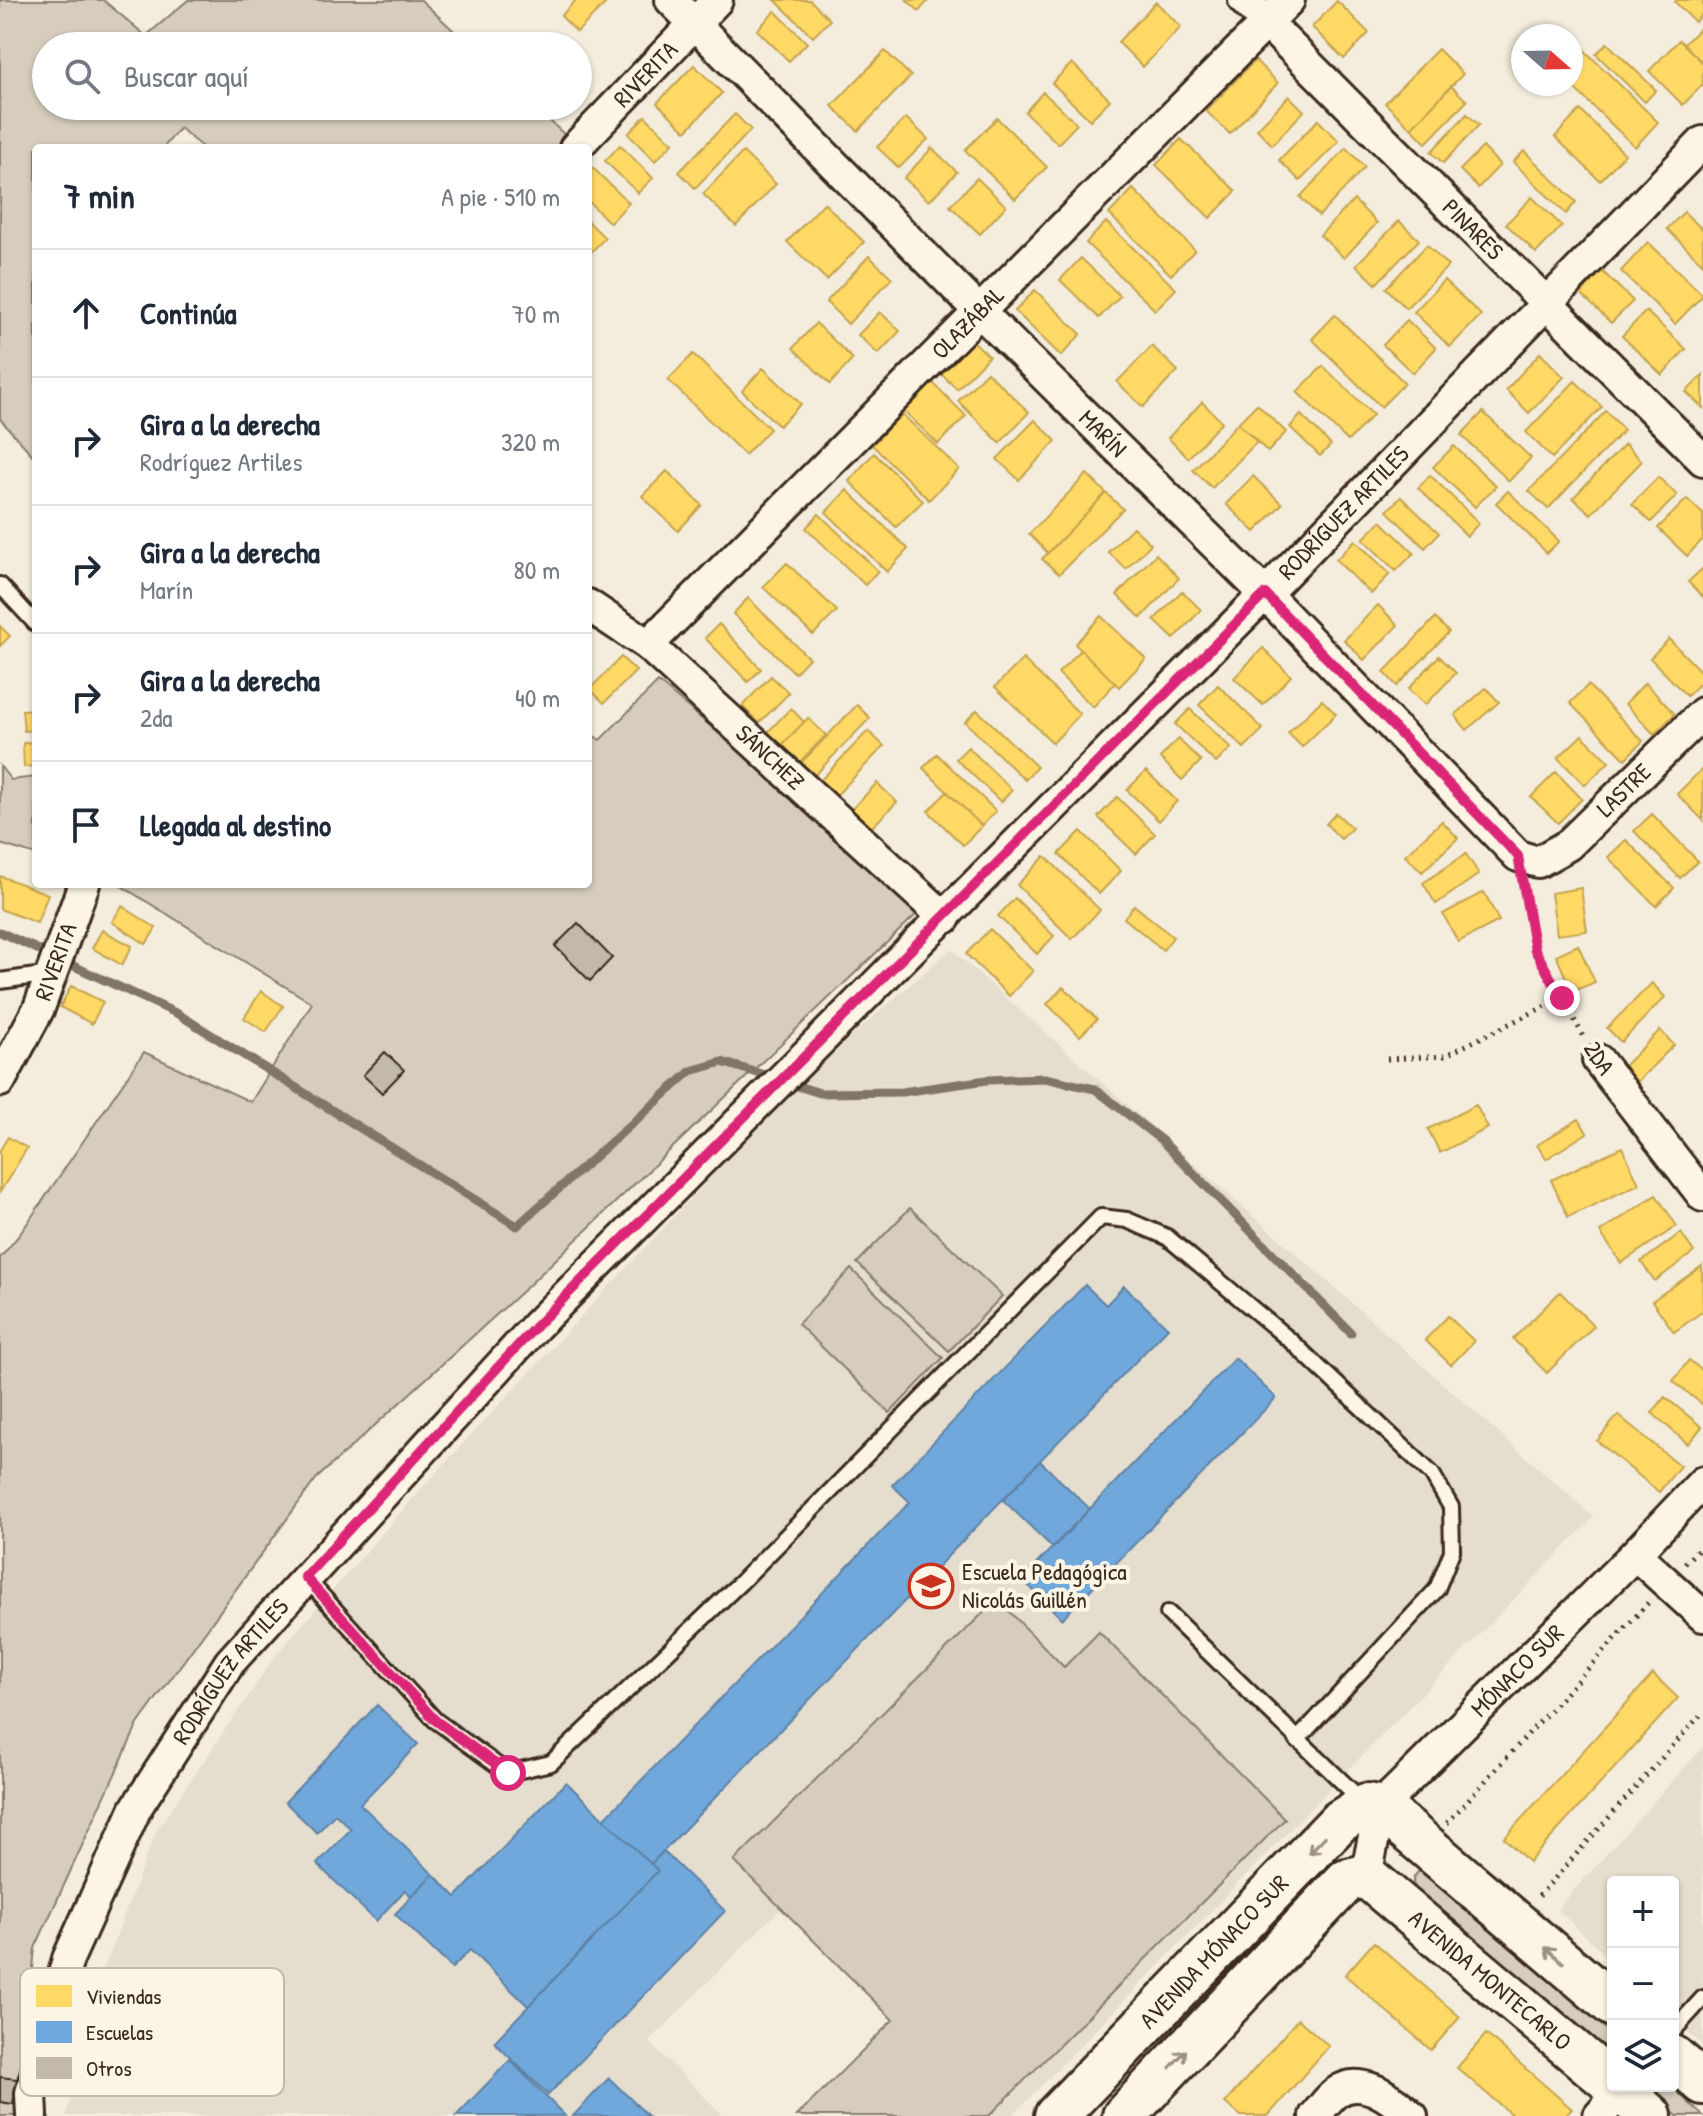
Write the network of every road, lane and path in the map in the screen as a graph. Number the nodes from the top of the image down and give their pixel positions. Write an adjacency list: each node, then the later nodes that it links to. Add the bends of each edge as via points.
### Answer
1 (671, 0): 5 (street, MARÍN)
2 (717, 0): 5 (street, RIVERITA)
3 (1244, 0): 6 (street, PINARES)
4 (1289, 0): 6 (street, OLAZÁBAL)
5 (695, 23): 8 (street, RIVERITA); 10 (street, MARÍN)
6 (1267, 23): 9 (street, PINARES); 10 (street, OLAZÁBAL)
7 (1703, 142): 9 (street, RODRÍGUEZ ARTILES)
8 (579, 144)
9 (1547, 303): 11 (street, PINARES); 13 (street, RODRÍGUEZ ARTILES)
10 (980, 312): 13 (street, MARÍN); 16 (street, OLAZÁBAL)
11 (1703, 460)
12 (0, 585): 15 (lane)
13 (1265, 594): 18 (street, MARÍN); 20 (street, RODRÍGUEZ ARTILES)
14 (592, 608): 16 (street, SÁNCHEZ)
15 (32, 620)
16 (648, 645): 20 (street, SÁNCHEZ)
17 (1703, 713): 18 (street, LASTRE, via 1568,845)
18 (1528, 859): 23 (path, 2DA, via 1535,950)
19 (83, 888): 21 (street, RIVERITA)
20 (945, 918): 31 (street, RODRÍGUEZ ARTILES, via 536,1326)
21 (52, 974): 22 (lane); 26 (street, RIVERITA)
22 (0, 981)
23 (1562, 998): 24 (path, via 1444,1056); 25 (path, 2DA)
24 (1387, 1059)
25 (1598, 1060): 27 (street, 2DA)
26 (0, 1081)
27 (1703, 1196)
28 (1703, 1482): 30 (street, MÓNACO SUR)
29 (1703, 1544): 32 (path)
30 (1635, 1554): 32 (street); 37 (street, MÓNACO SUR)
31 (305, 1577): 36 (lane, via 435,1720 508,1773 551,1763 741,1582 1101,1217 1127,1220 1167,1237 1292,1342 1432,1474 1451,1507 1452,1551 1437,1589); 41 (street, RODRÍGUEZ ARTILES, via 230,1662 136,1808)
32 (1665, 1583): 34 (street); 38 (path, via 1445,1826)
33 (1168, 1613): 36 (lane)
34 (1703, 1616)
35 (1703, 1712): 40 (path)
36 (1297, 1740): 37 (lane)
37 (1373, 1806): 39 (street); 43 (main road, one-way to 37); 46 (main road, AVENIDA MÓNACO SUR, one-way to 46, via 1339,1822)
38 (1453, 1835)
39 (1366, 1876): 49 (main road, AVENIDA MONTECARLO); 50 (main road, AVENIDA MÓNACO SUR, one-way to 39, via 1347,1880)
40 (1531, 1905)
41 (66, 1968)
42 (1703, 1998): 44 (lane)
43 (1607, 2000)
44 (1679, 2024)
45 (1679, 2062): 47 (main road)
46 (1099, 2071): 50 (street); 52 (main road, AVENIDA MÓNACO SUR)
47 (1703, 2083)
48 (31, 2096): 51 (street, RODRÍGUEZ ARTILES)
49 (1620, 2098)
50 (1136, 2112)
51 (32, 2116)
52 (1056, 2116)
53 (1315, 2116): 54 (street, via 1338,2091 1363,2086 1391,2098)
54 (1412, 2116)

